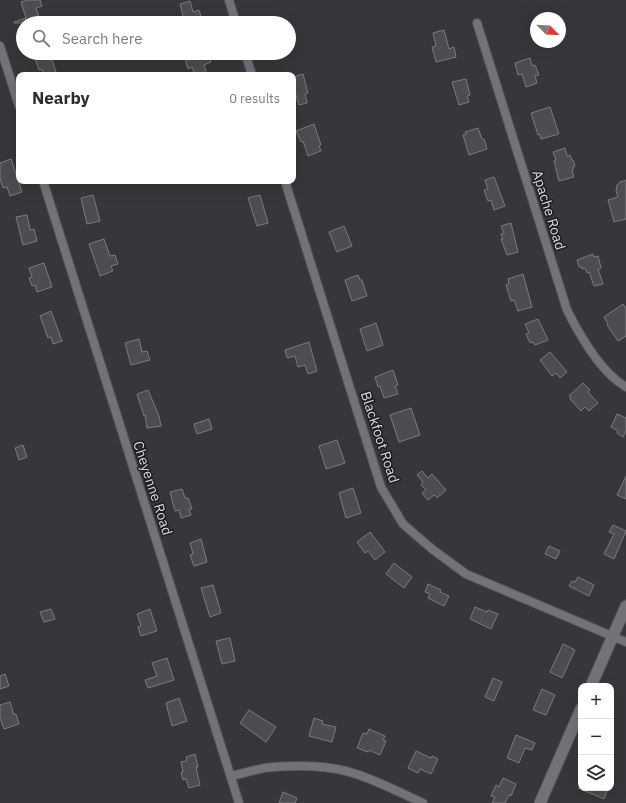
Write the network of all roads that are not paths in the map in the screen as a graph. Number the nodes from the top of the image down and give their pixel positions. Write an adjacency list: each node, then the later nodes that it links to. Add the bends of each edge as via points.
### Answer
1 (228, 0): 2 (street)
2 (234, 16)
3 (477, 23): 10 (street, Apache Road, via 567,310 579,334 596,357 606,370)
4 (0, 46): 7 (street)
5 (247, 60): 6 (street)
6 (251, 72)
7 (16, 97)
8 (44, 184): 16 (street, Cheyenne Road)
9 (286, 184): 12 (street, Blackfoot Road, via 381,487 403,524 466,574)
10 (626, 387)
11 (626, 606): 12 (main road)
12 (612, 636): 13 (street, Blackfoot Road); 14 (main road)
13 (626, 642)
14 (592, 683)
15 (578, 716): 19 (main road)
16 (231, 776): 17 (street, Cheyenne Road); 18 (street, via 271,767 324,767 368,779)
17 (239, 803)
18 (423, 803)
19 (540, 803)

